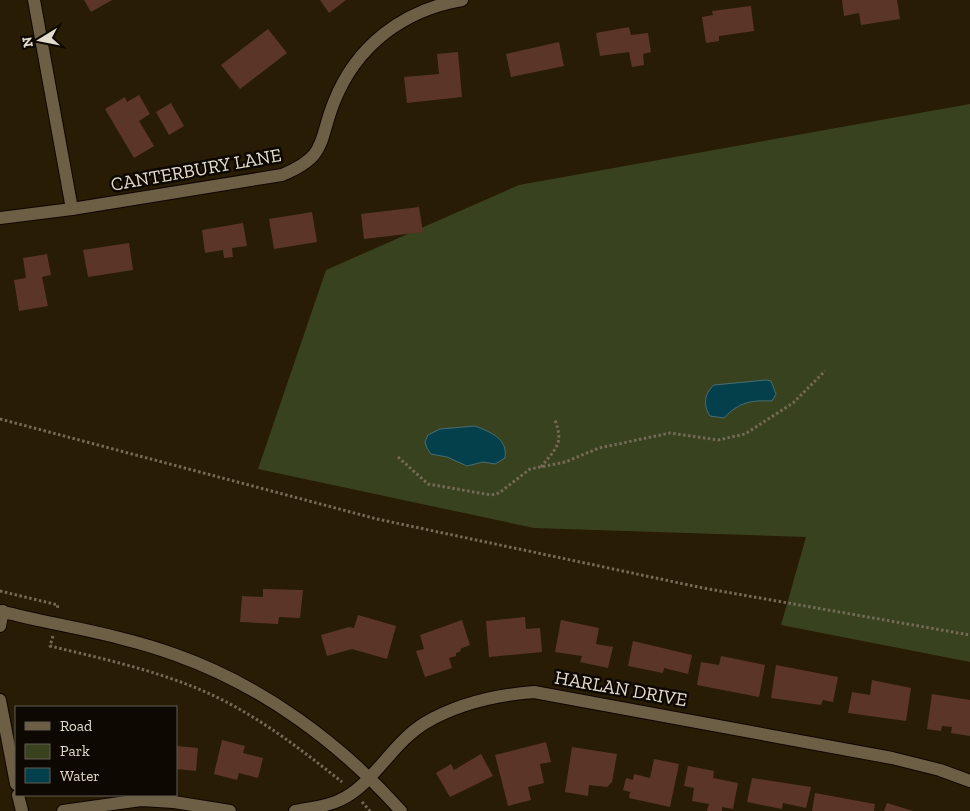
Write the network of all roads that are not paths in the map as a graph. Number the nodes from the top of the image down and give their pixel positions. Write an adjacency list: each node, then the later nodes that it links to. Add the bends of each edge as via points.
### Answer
1 (34, 0): 3 (street)
2 (462, 0): 3 (street, CANTERBURY LANE, via 415,14 393,25 368,46 348,72 333,103 316,154 301,167 282,175)
3 (72, 209): 4 (street, CANTERBURY LANE)
4 (0, 218)
5 (2, 611): 6 (street); 8 (street, via 176,655 227,676 282,708)
6 (0, 626)
7 (0, 700): 9 (street)
8 (369, 776): 10 (street, HARLAN DRIVE, via 394,748 424,724 459,706 496,695 534,692 892,758); 15 (street, HARLAN DRIVE, via 354,791 325,806); 16 (street)
9 (15, 779)
10 (970, 781)
11 (18, 796): 12 (street)
12 (22, 811)
13 (63, 811): 14 (street, via 141,800)
14 (230, 811)
15 (295, 811)
16 (401, 811)

